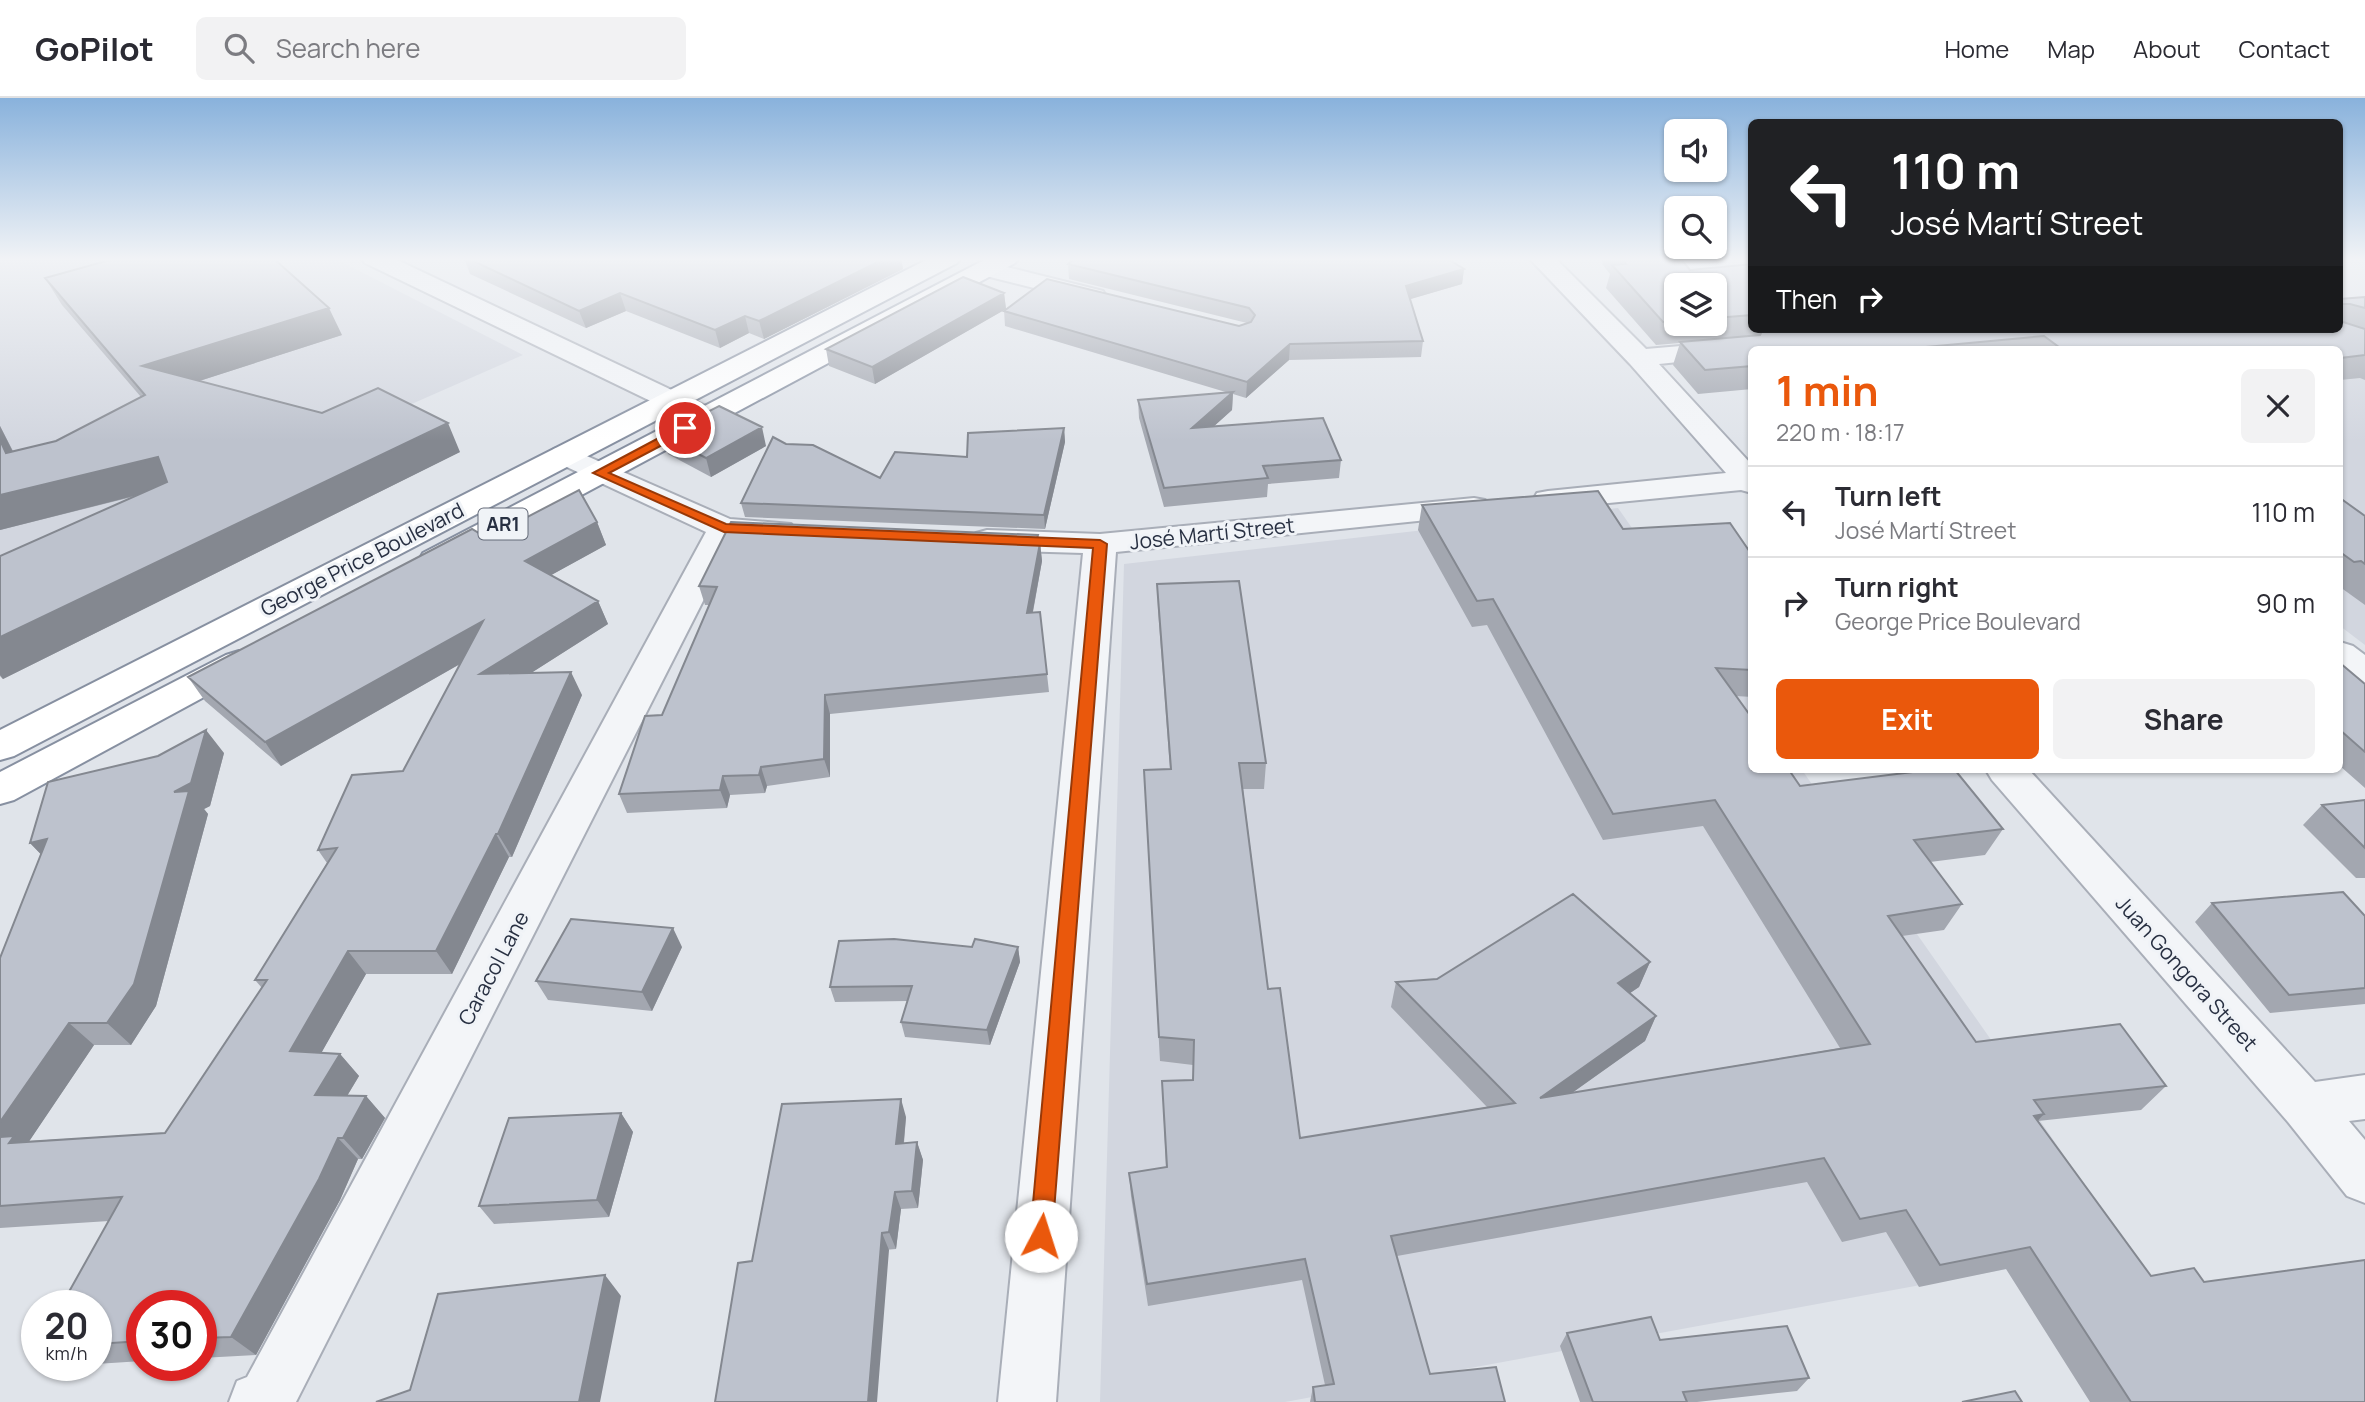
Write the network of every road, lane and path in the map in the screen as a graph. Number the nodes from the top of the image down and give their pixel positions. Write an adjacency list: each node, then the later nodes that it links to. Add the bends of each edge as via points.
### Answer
1 (500, 319): 7 (street)
2 (829, 319): 7 (highway, George Price Boulevard / AR1)
3 (893, 319): 8 (highway, George Price Boulevard / AR1)
4 (1601, 319): 6 (street)
5 (1748, 348): 6 (street)
6 (1639, 358): 11 (street)
7 (672, 401): 8 (street); 9 (highway, George Price Boulevard / AR1)
8 (706, 417): 10 (highway, George Price Boulevard / AR1)
9 (564, 455): 10 (street); 21 (highway, George Price Boulevard / AR1)
10 (599, 473): 13 (street); 17 (highway, George Price Boulevard / AR1)
11 (1748, 480)
12 (1748, 482): 16 (street, José Martí Street)
13 (724, 528): 14 (street); 27 (street, Caracol Lane, via 267,1399)
14 (807, 532)
15 (961, 538): 16 (street, José Martí Street)
16 (1100, 544): 28 (street)
17 (403, 576)
18 (269, 648): 23 (highway, George Price Boulevard)
19 (2343, 656): 20 (street)
20 (2365, 674)
21 (0, 746)
22 (2009, 773): 25 (street, Juan Gongora Street)
23 (0, 790)
24 (2365, 1097): 25 (street)
25 (2305, 1106): 26 (street, Juan Gongora Street)
26 (2365, 1179)
27 (258, 1402)
28 (1027, 1402)

